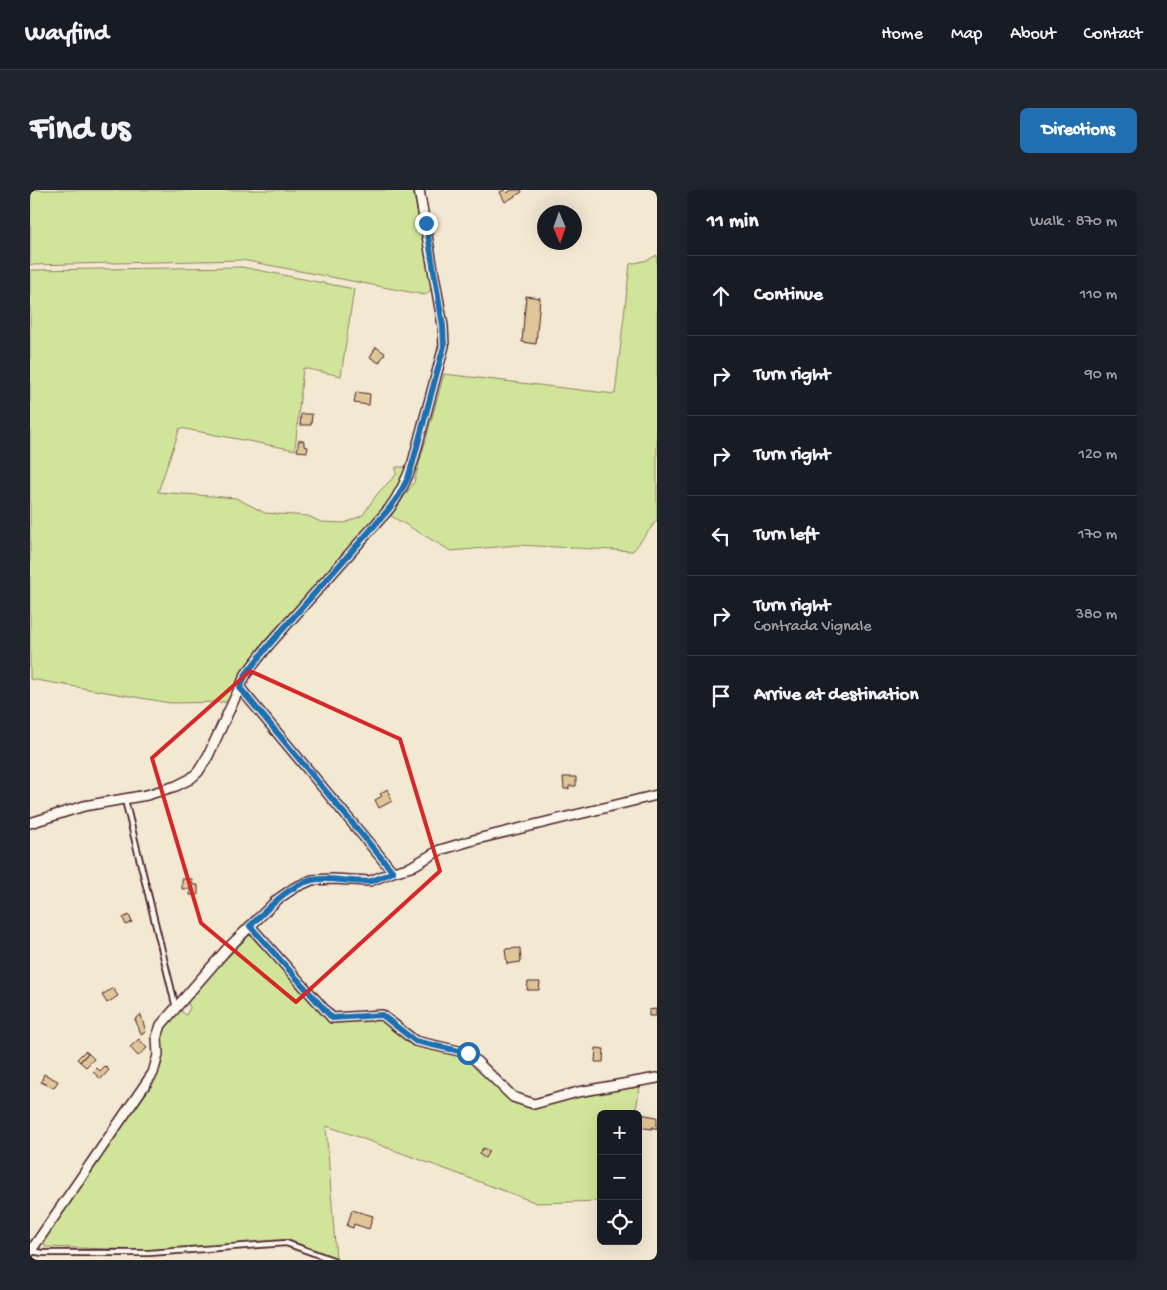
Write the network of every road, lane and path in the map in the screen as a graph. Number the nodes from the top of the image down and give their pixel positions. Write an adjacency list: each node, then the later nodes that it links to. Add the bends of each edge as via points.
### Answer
1 (419, 190): 2 (street, via 444,346 408,478 389,509 268,646 246,674)
2 (240, 688): 4 (street, via 198,772 176,786); 6 (street)
3 (657, 796): 6 (street, via 477,839 440,850 411,867)
4 (124, 800): 5 (street, via 84,806); 8 (lane)
5 (30, 823)
6 (393, 872): 7 (street, via 370,881 312,880 278,899)
7 (250, 926): 8 (street); 9 (street, via 332,1018 382,1015 415,1041 468,1053 513,1096 534,1104 578,1092)
8 (176, 1008): 10 (street, via 160,1025 153,1073)
9 (657, 1078)
10 (30, 1252): 11 (lane, via 149,1253 286,1243)
11 (333, 1260)

